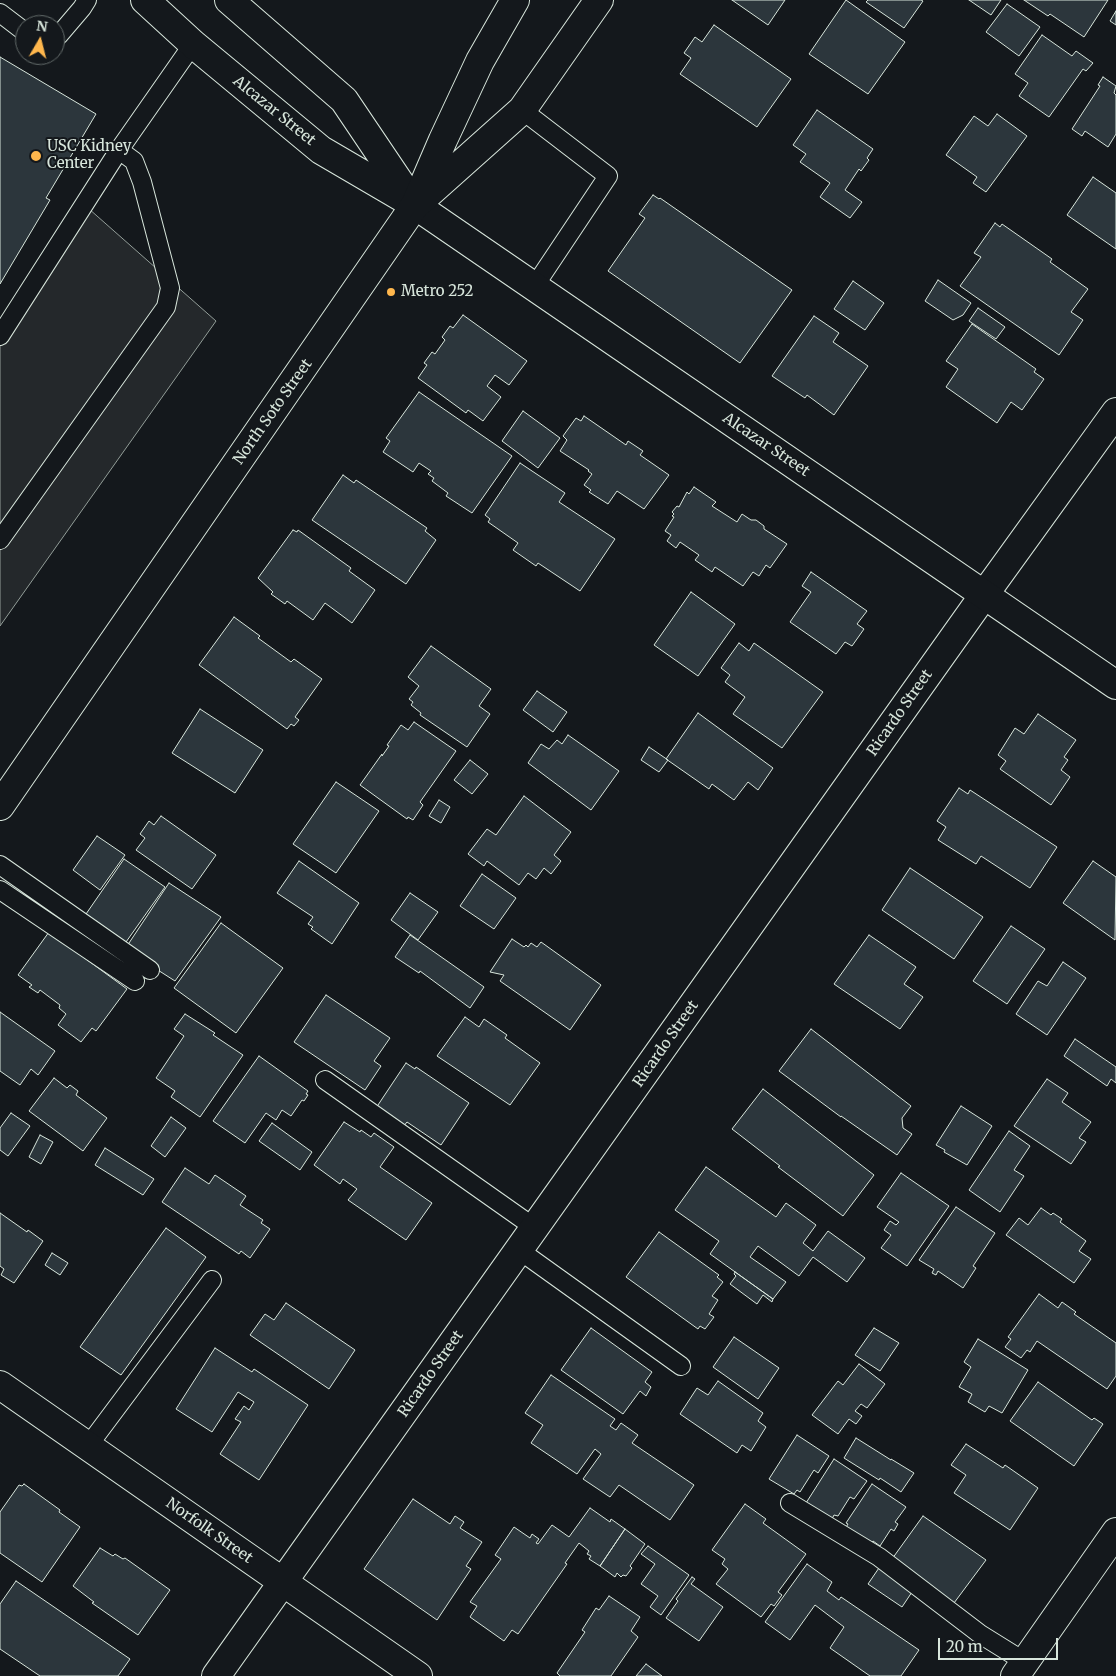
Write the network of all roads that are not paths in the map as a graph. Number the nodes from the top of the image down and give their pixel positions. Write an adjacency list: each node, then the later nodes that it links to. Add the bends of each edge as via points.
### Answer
1 (87, 0): 8 (lane)
2 (145, 0): 9 (street, Alcazar Street)
3 (229, 0): 12 (street, Alcazar Street, via 344,100)
4 (515, 0): 12 (street, North Soto Street, via 480,61)
5 (599, 0): 10 (street)
6 (0, 13): 7 (lane)
7 (15, 24)
8 (65, 28)
9 (193, 44): 11 (lane); 12 (street, Alcazar Street, via 321,150)
10 (522, 110): 12 (street); 13 (lane, via 608,176)
11 (119, 150): 14 (lane); 16 (lane, via 134,161 142,182 170,288 166,307)
12 (415, 206): 13 (street, Alcazar Street); 19 (street, North Soto Street)
13 (534, 286): 17 (street, Alcazar Street)
14 (0, 336)
15 (1116, 412): 17 (street, Ricardo Street)
16 (0, 540)
17 (984, 595): 18 (street, Alcazar Street); 25 (street, Ricardo Street)
18 (1116, 685)
19 (0, 806)
20 (0, 865): 22 (lane)
21 (0, 890): 23 (lane)
22 (150, 970)
23 (135, 981)
24 (325, 1080): 25 (lane)
25 (527, 1239): 27 (lane); 32 (street, Ricardo Street)
26 (212, 1280): 29 (lane)
27 (681, 1366)
28 (0, 1385): 29 (street, Norfolk Street)
29 (88, 1446): 32 (street, Norfolk Street)
30 (790, 1503): 33 (lane, via 879,1557 980,1634)
31 (1116, 1532): 33 (street)
32 (284, 1583): 34 (street, Ricardo Street); 35 (street, Norfolk Street)
33 (1020, 1669)
34 (216, 1676)
35 (418, 1676)

